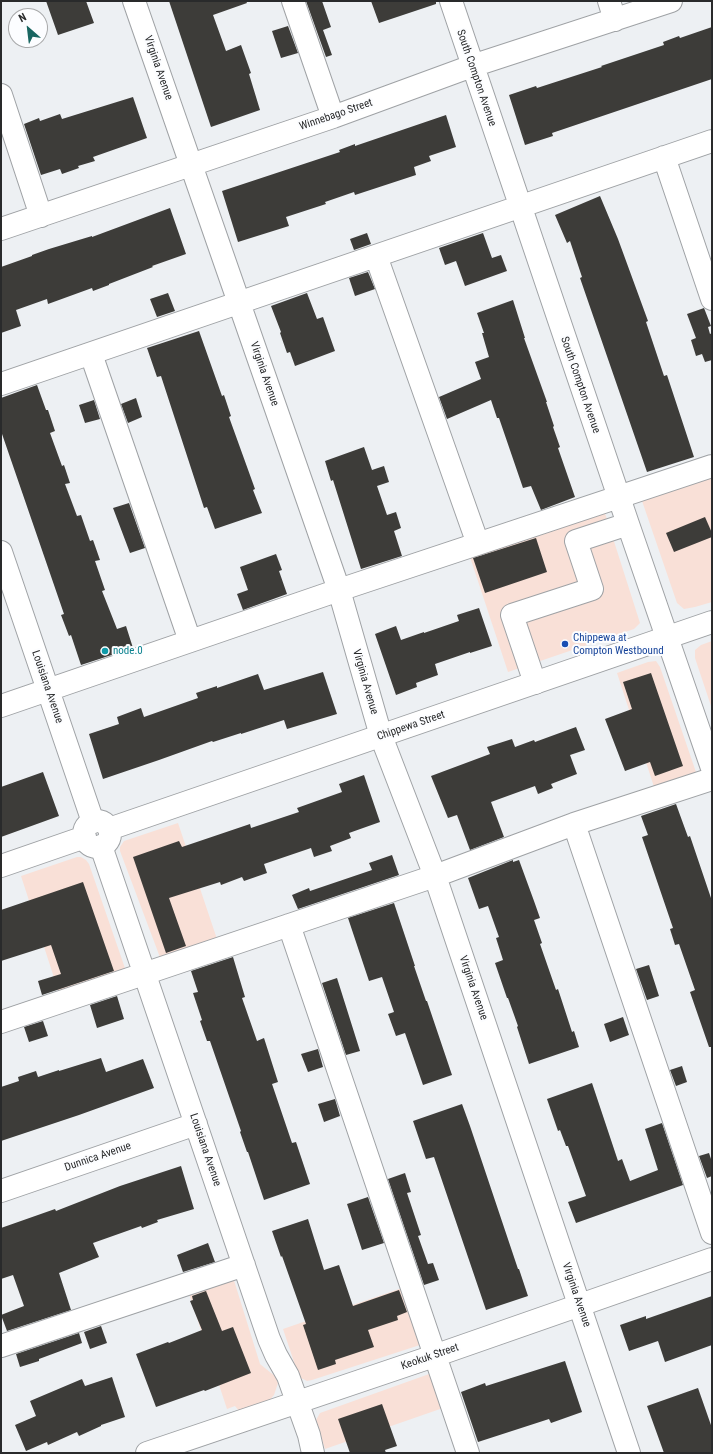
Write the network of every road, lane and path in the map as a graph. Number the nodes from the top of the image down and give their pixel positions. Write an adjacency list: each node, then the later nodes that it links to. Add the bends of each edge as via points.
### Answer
1 (134, 1): 11 (street, Virginia Avenue)
2 (293, 1): 8 (street)
3 (450, 1): 6 (street, South Compton Avenue)
4 (671, 1): 5 (street, Winnebago Street)
5 (612, 11): 6 (street, Winnebago Street)
6 (472, 66): 8 (street, Winnebago Street); 12 (street, South Compton Avenue)
7 (1, 95): 13 (street)
8 (333, 117): 11 (street, Winnebago Street)
9 (712, 141): 10 (street)
10 (664, 157): 12 (street); 16 (street)
11 (191, 165): 13 (street, Winnebago Street); 17 (street, Virginia Avenue)
12 (520, 207): 15 (street); 21 (street, South Compton Avenue)
13 (41, 216): 14 (street, Winnebago Street)
14 (1, 229)
15 (376, 256): 17 (street); 23 (street)
16 (712, 299)
17 (239, 303): 18 (street); 25 (street, Virginia Avenue)
18 (91, 354): 19 (street); 28 (street)
19 (1, 384)
20 (712, 466): 21 (street)
21 (619, 497): 22 (street, South Compton Avenue); 23 (street)
22 (628, 524): 27 (street, South Compton Avenue); 29 (street, via 576,541 592,589 512,616)
23 (478, 544): 25 (street)
24 (1, 552): 30 (street, Louisiana Avenue)
25 (339, 590): 28 (street); 32 (street, Virginia Avenue)
26 (712, 622): 27 (street, Chippewa Street)
27 (666, 638): 29 (street, Chippewa Street); 33 (street, South Compton Avenue)
28 (190, 642): 30 (street)
29 (535, 683): 32 (street, Chippewa Street)
30 (48, 690): 31 (street); 36 (street, Louisiana Avenue)
31 (1, 706)
32 (381, 736): 36 (street, Chippewa Street); 38 (street, Virginia Avenue)
33 (712, 768)
34 (712, 779): 35 (street)
35 (574, 824): 38 (street); 44 (street)
36 (97, 833): 37 (street, Chippewa Street); 40 (street, Louisiana Avenue)
37 (1, 866)
38 (435, 876): 39 (street); 47 (street, Virginia Avenue)
39 (289, 925): 40 (street); 49 (street)
40 (145, 974): 41 (street); 42 (street, Louisiana Avenue)
41 (1, 1022)
42 (196, 1124): 43 (street, Dunnica Avenue); 46 (street, Louisiana Avenue)
43 (1, 1191)
44 (712, 1233)
45 (712, 1259): 47 (street, Keokuk Street)
46 (244, 1264): 48 (street); 50 (street, Louisiana Avenue, via 272,1347 288,1376)
47 (579, 1305): 49 (street, Keokuk Street); 54 (street, Virginia Avenue)
48 (1, 1346)
49 (434, 1356): 50 (street, Keokuk Street); 53 (street)
50 (297, 1402): 51 (street, Keokuk Street); 52 (street, Louisiana Avenue)
51 (147, 1453)
52 (313, 1453)
53 (468, 1453)
54 (629, 1453)

